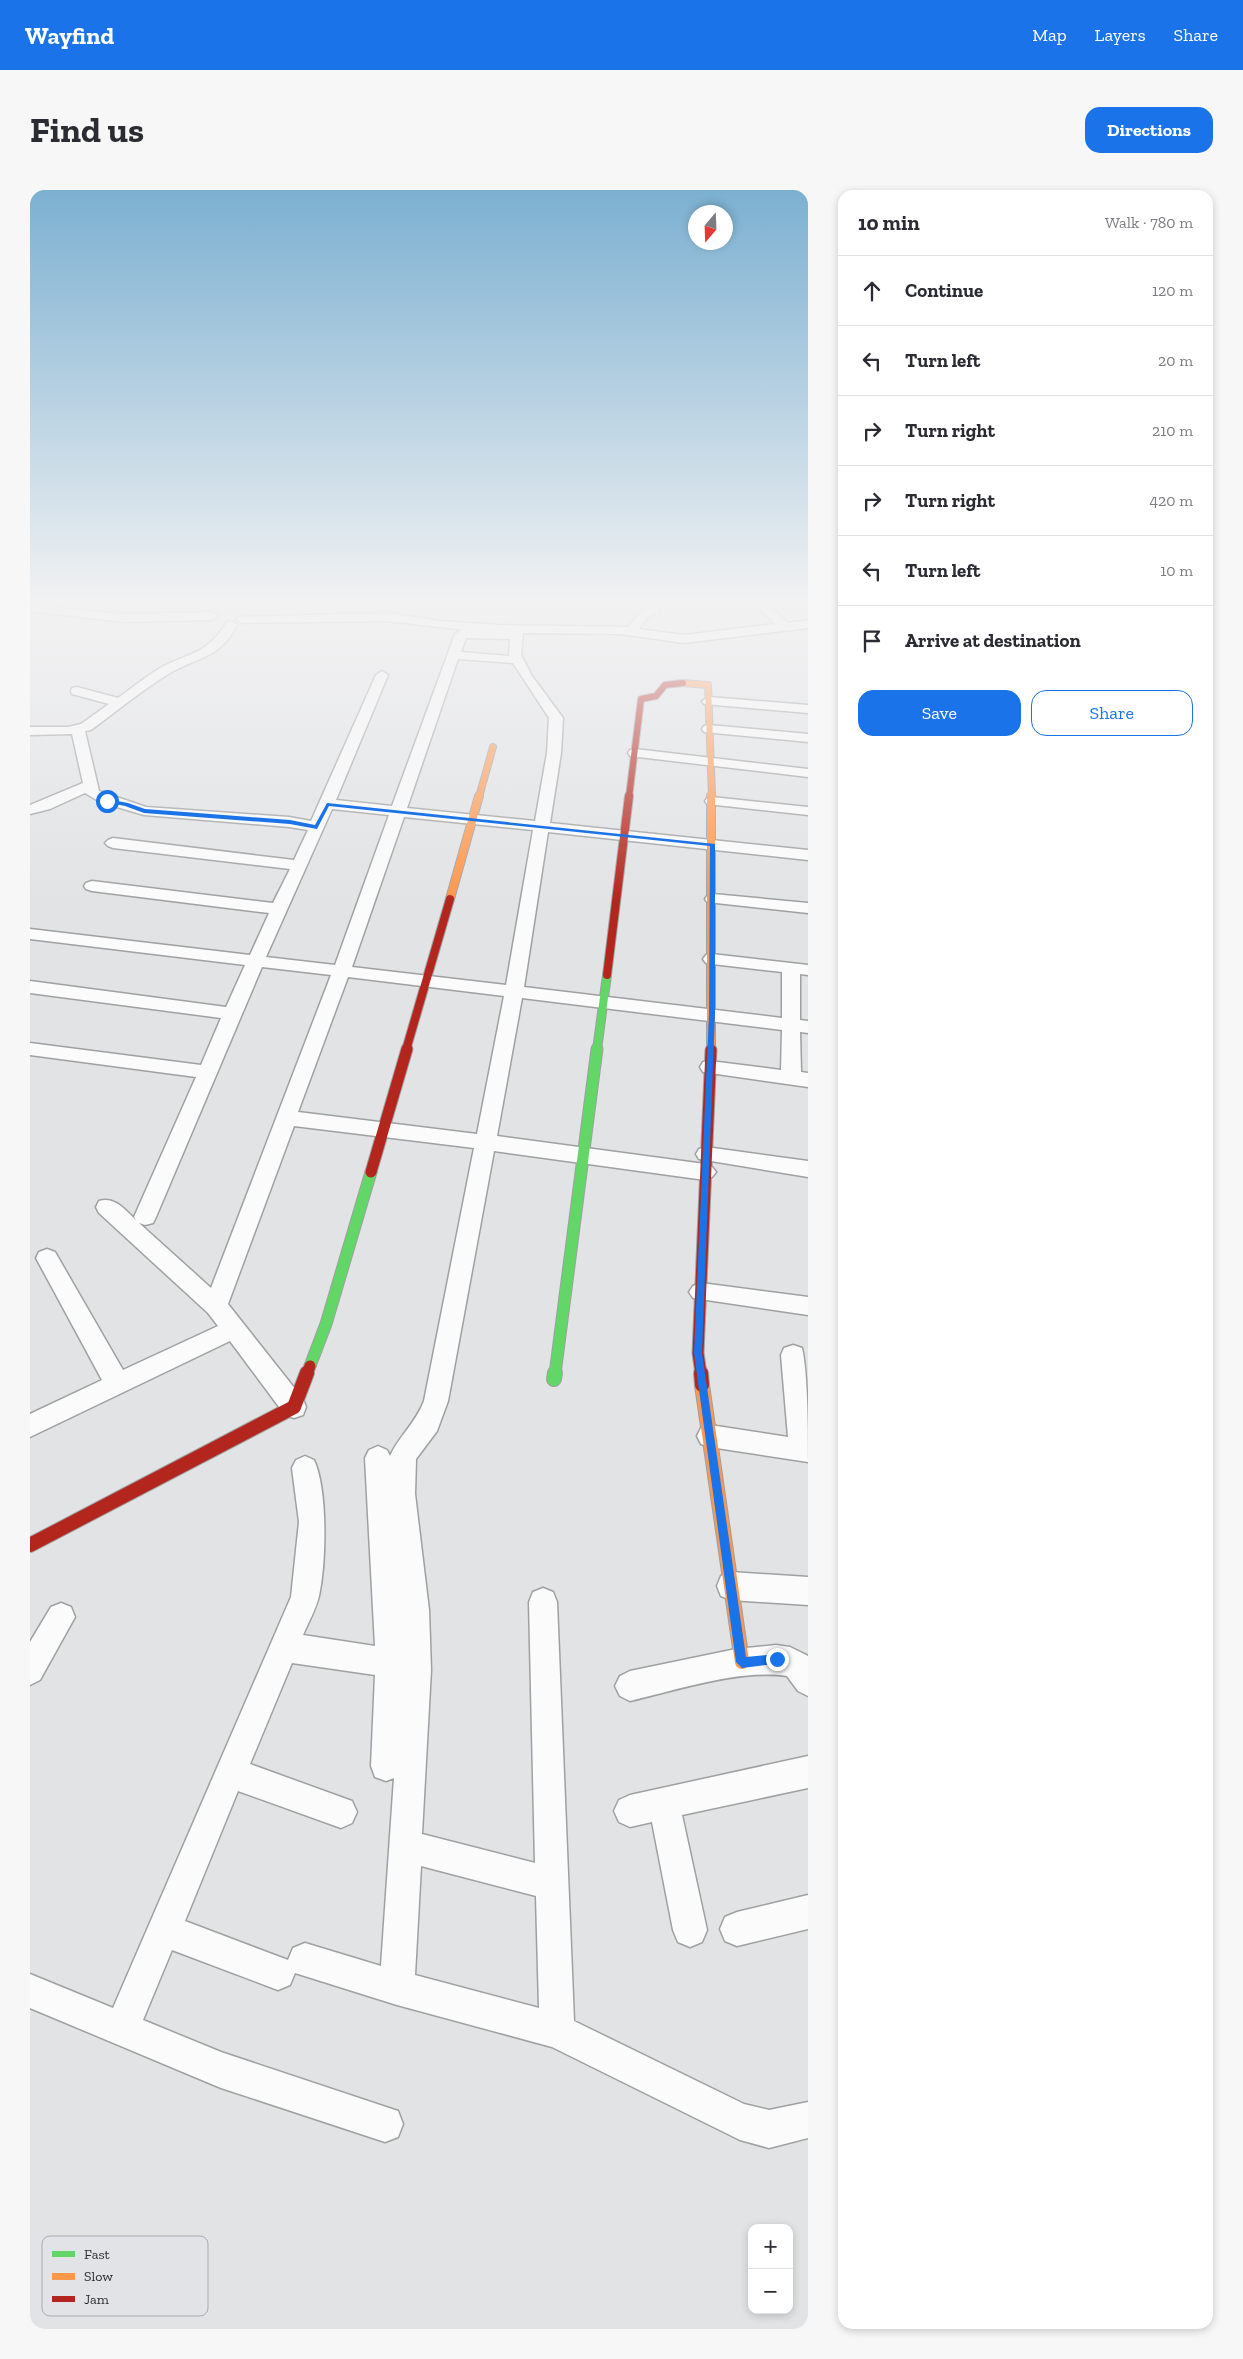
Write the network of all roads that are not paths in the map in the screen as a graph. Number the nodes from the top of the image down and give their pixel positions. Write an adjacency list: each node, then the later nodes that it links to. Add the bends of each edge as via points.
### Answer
1 (112, 701): 8 (street)
2 (123, 701): 8 (street)
3 (371, 701): 20 (street)
4 (437, 701): 23 (street)
5 (544, 701): 26 (street, via 556,718)
6 (641, 701): 15 (street)
7 (709, 701): 9 (street); 11 (street)
8 (120, 703): 10 (street, via 86,728)
9 (808, 709)
10 (78, 729): 12 (street); 18 (street)
11 (709, 729): 13 (street); 16 (street)
12 (30, 731)
13 (808, 738)
14 (493, 746): 24 (street)
15 (635, 753): 16 (street); 27 (street)
16 (710, 761): 17 (street); 19 (street)
17 (808, 773)
18 (90, 785): 21 (street); 25 (street, via 92,793 107,801 144,811)
19 (712, 801): 22 (street); 29 (street)
20 (327, 804): 23 (street); 25 (street)
21 (30, 810)
22 (808, 811)
23 (397, 812): 24 (street); 40 (street)
24 (471, 819): 26 (street); 41 (street)
25 (317, 827): 31 (street)
26 (542, 827): 27 (street); 43 (street)
27 (625, 836): 29 (street); 44 (street)
28 (113, 843): 31 (street)
29 (713, 845): 30 (street); 33 (street)
30 (808, 855)
31 (299, 865): 34 (street)
32 (92, 886): 34 (street)
33 (712, 899): 35 (street); 37 (street)
34 (279, 908): 38 (street)
35 (808, 908)
36 (31, 936): 38 (street)
37 (712, 959): 39 (street); 46 (street)
38 (255, 962): 40 (street); 45 (street)
39 (800, 969): 47 (street)
40 (341, 972): 41 (street); 52 (street)
41 (427, 982): 43 (street); 53 (street)
42 (30, 987): 45 (street)
43 (514, 992): 44 (street); 54 (street)
44 (602, 1001): 46 (street); 55 (street)
45 (233, 1014): 50 (street)
46 (712, 1014): 47 (street); 49 (street)
47 (799, 1026): 51 (street)
48 (31, 1051): 50 (street)
49 (710, 1067): 51 (street); 56 (street)
50 (208, 1072): 59 (street)
51 (800, 1078)
52 (286, 1118): 53 (street); 62 (street)
53 (383, 1129): 54 (street); 68 (street, via 326,1324)
54 (485, 1142): 55 (street); 91 (street, via 436,1401 428,1423 403,1456 402,1494 415,1610 416,1670)
55 (583, 1154): 56 (street); 66 (street)
56 (706, 1163): 57 (street); 61 (street)
57 (808, 1169)
58 (107, 1207): 62 (street)
59 (145, 1217)
60 (47, 1258): 67 (street)
61 (700, 1292): 63 (street); 70 (street, via 698,1353)
62 (216, 1306): 64 (street)
63 (808, 1306)
64 (233, 1328): 67 (street); 68 (street)
65 (793, 1355): 71 (street)
66 (554, 1379)
67 (118, 1385): 69 (street)
68 (294, 1407): 74 (street)
69 (30, 1426)
70 (710, 1436): 71 (street); 75 (street)
71 (805, 1450)
72 (378, 1458): 81 (street)
73 (305, 1468): 79 (street, via 312,1522 305,1598)
74 (30, 1546)
75 (731, 1586): 76 (street); 80 (street)
76 (808, 1591)
77 (543, 1602): 92 (street)
78 (60, 1617): 82 (street)
79 (284, 1647): 81 (street); 87 (street)
80 (742, 1662): 83 (street, via 777,1659 792,1662 803,1670); 84 (street)
81 (390, 1664): 85 (street)
82 (30, 1670)
83 (808, 1681)
84 (630, 1686)
85 (386, 1766)
86 (808, 1772): 88 (street)
87 (231, 1773): 90 (street); 95 (street)
88 (664, 1804): 89 (street); 96 (street)
89 (630, 1811)
90 (341, 1812)
91 (406, 1846): 92 (street); 97 (street)
92 (552, 1884): 100 (street)
93 (808, 1912): 94 (street)
94 (737, 1929)
95 (164, 1930): 97 (street, via 291,1966); 99 (street)
96 (690, 1930)
97 (397, 1988): 100 (street)
98 (30, 1991): 99 (street)
99 (122, 2029): 102 (street, via 221,2070)
100 (558, 2031): 101 (street, via 740,2122 769,2129)
101 (808, 2120)
102 (385, 2124)

